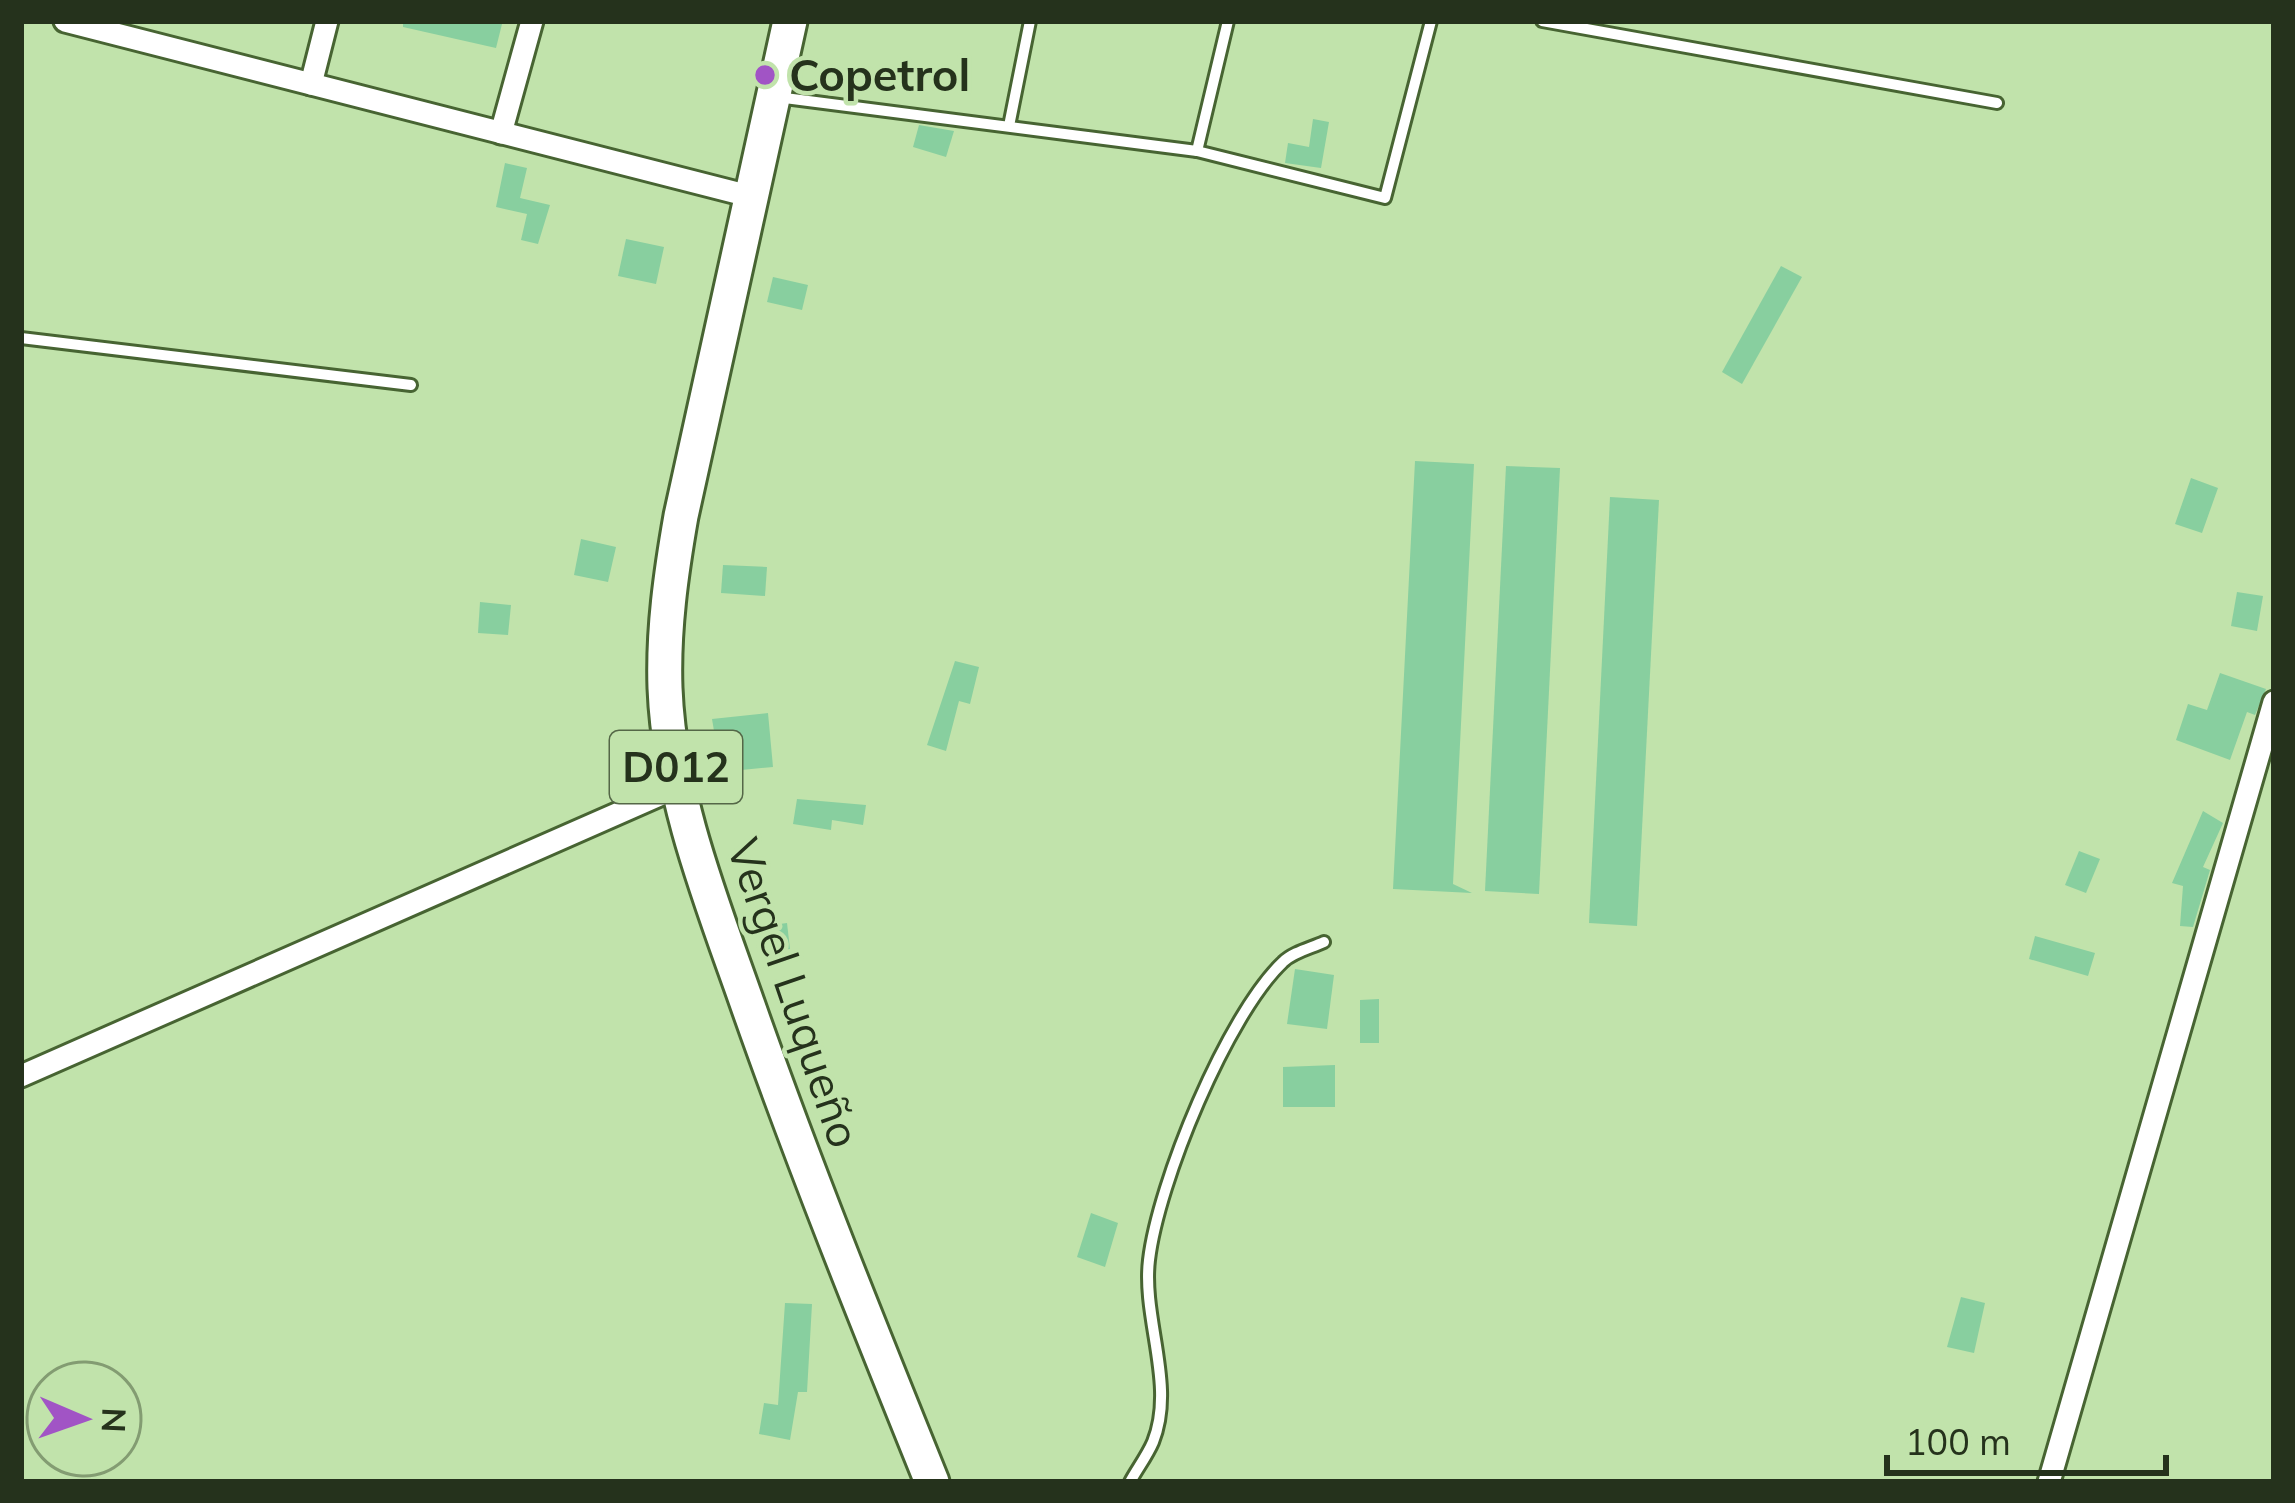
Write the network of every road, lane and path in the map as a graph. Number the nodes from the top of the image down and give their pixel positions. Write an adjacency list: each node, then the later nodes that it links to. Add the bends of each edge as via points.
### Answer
1 (65, 21): 9 (street)
2 (327, 21): 10 (street)
3 (532, 21): 14 (street)
4 (790, 21): 11 (main road, Vergel Luqueño / D012)
5 (1030, 21): 13 (lane)
6 (1228, 21): 15 (lane)
7 (1431, 21): 15 (lane, via 1385,198)
8 (1542, 21): 12 (lane)
9 (121, 27): 10 (street)
10 (311, 84): 14 (street)
11 (774, 96): 13 (lane); 16 (main road, Vergel Luqueño / D012)
12 (1997, 104)
13 (1009, 127): 15 (lane)
14 (501, 133): 16 (street)
15 (1196, 151)
16 (753, 196): 20 (main road, Vergel Luqueño / D012, via 671,571 665,692)
17 (21, 338): 18 (lane)
18 (411, 385)
19 (2274, 702): 25 (street)
20 (678, 787): 22 (street); 23 (main road, Vergel Luqueño / D012, via 799,1150)
21 (1324, 942): 24 (lane, via 1285,959 1243,1012 1172,1178 1149,1258 1160,1374 1155,1439)
22 (21, 1076)
23 (932, 1482)
24 (1130, 1482)
25 (2049, 1482)

